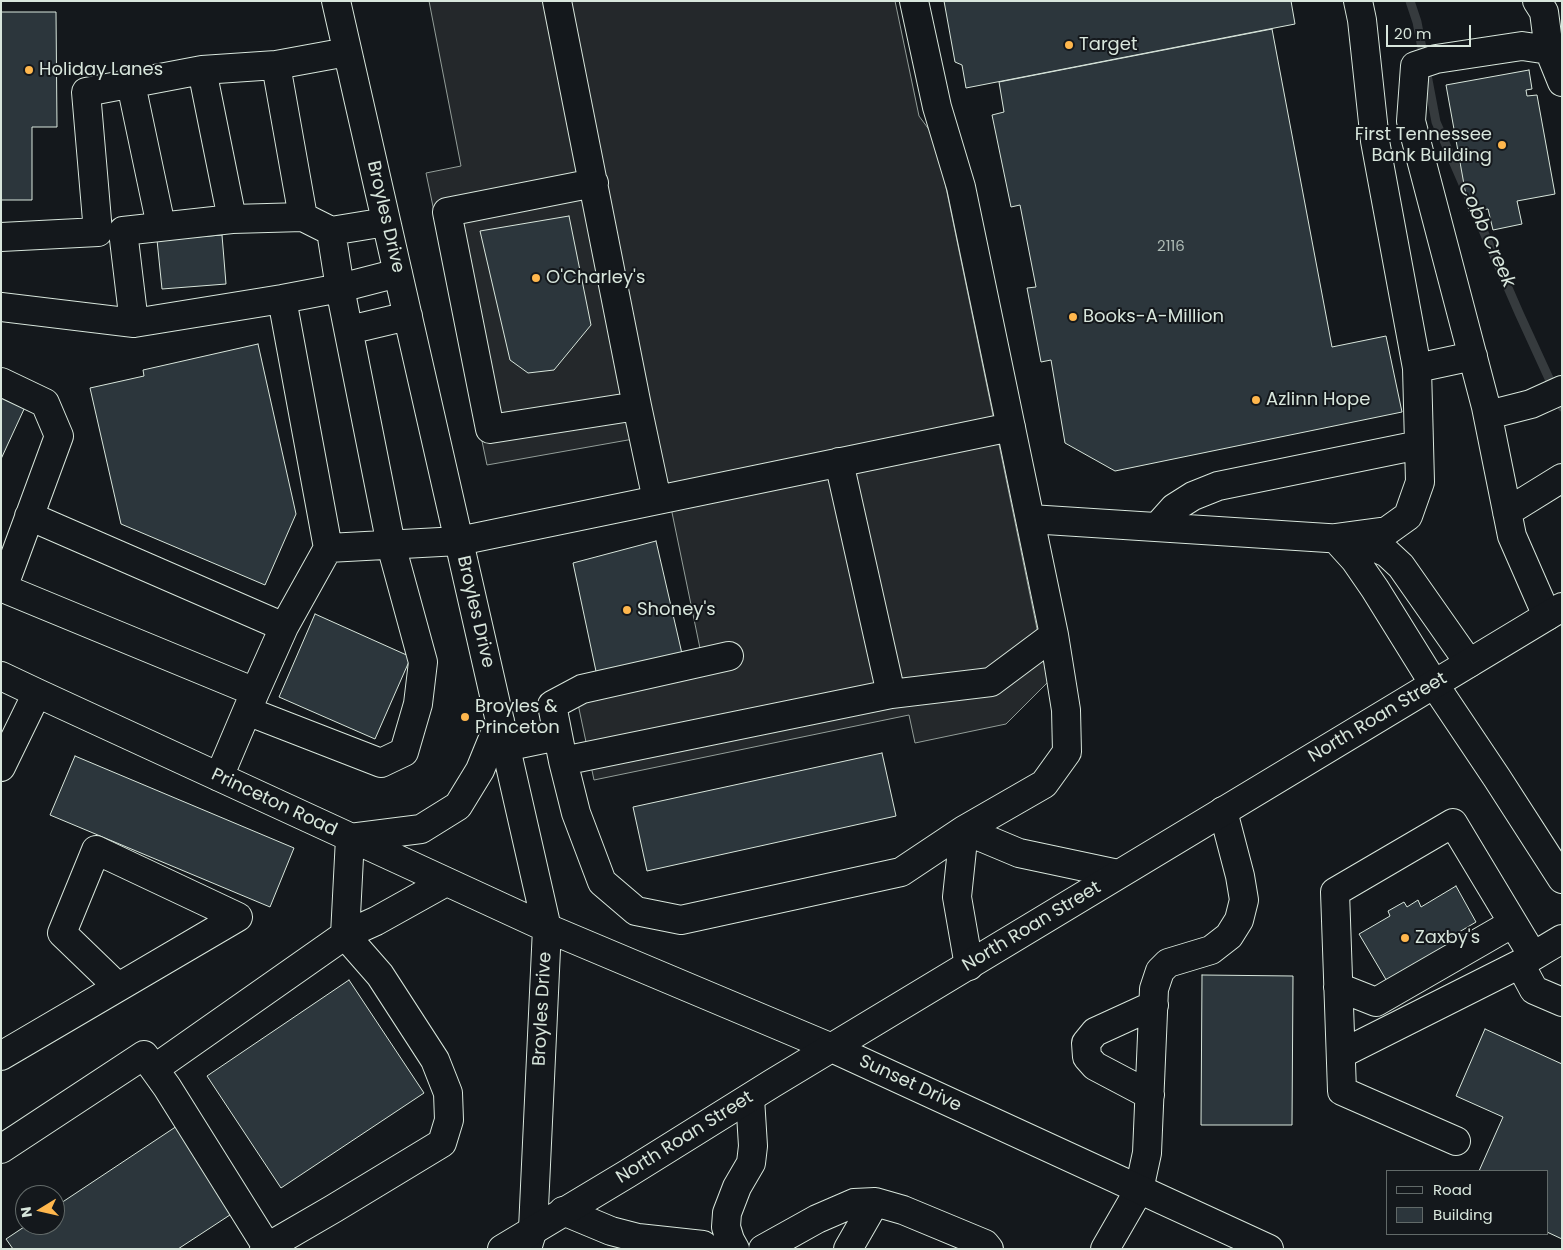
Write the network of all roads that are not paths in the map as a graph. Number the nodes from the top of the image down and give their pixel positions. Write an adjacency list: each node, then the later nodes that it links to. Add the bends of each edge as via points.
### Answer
1 (336, 1): 7 (street, Broyles Drive)
2 (558, 1): 12 (street)
3 (914, 1): 34 (street, via 937,107 961,187)
4 (1358, 1): 29 (street, via 1375,141)
5 (1537, 1): 6 (street, via 1544,12)
6 (1549, 50): 10 (street); 28 (street, via 1522,46 1436,59 1416,66 1411,121)
7 (347, 52): 8 (street); 15 (street, Broyles Drive)
8 (276, 65): 9 (street); 13 (street)
9 (202, 70): 11 (street); 14 (street)
10 (1562, 82)
11 (131, 84): 16 (street); 17 (street, via 86,92)
12 (594, 182): 32 (street); 32 (street, via 447,212 490,429)
13 (303, 217): 14 (street); 18 (street)
14 (226, 220): 16 (street); 22 (street, via 218,229 140,237 145,279)
15 (386, 222): 18 (street); 20 (street, Broyles Drive)
16 (162, 226): 17 (street)
17 (111, 231): 19 (street); 22 (street)
18 (331, 231): 21 (street)
19 (1, 237)
20 (398, 273): 21 (street); 25 (street, Broyles Drive)
21 (340, 288): 23 (street); 27 (street)
22 (131, 296): 26 (street)
23 (282, 299): 26 (street); 46 (street)
24 (1, 307): 26 (street)
25 (408, 316): 27 (street); 44 (street, Broyles Drive)
26 (134, 323)
27 (349, 330): 45 (street)
28 (1473, 356): 29 (street); 33 (street)
29 (1417, 368): 35 (street)
30 (1, 382): 40 (street, via 45,403 59,436)
31 (1562, 390): 33 (street, via 1531,404)
32 (637, 406): 38 (street)
33 (1488, 415): 39 (street)
34 (1011, 427): 36 (street); 41 (street)
35 (1418, 445): 42 (street, via 1218,486 1174,508); 43 (street, via 1420,482 1408,516 1387,531)
36 (839, 462): 38 (street); 56 (street)
37 (1562, 478): 39 (street)
38 (657, 500): 44 (street)
39 (1507, 512): 48 (street, via 1512,536)
40 (29, 516): 47 (street); 49 (street)
41 (1030, 519): 42 (street); 50 (street)
42 (1157, 527): 43 (street)
43 (1334, 538): 52 (street, via 1359,540 1387,553 1401,566); 54 (street, via 1355,560 1375,589)
44 (459, 540): 45 (street); 59 (street, Broyles Drive)
45 (391, 545): 46 (street); 57 (street, via 423,662 418,704 404,752 381,763)
46 (328, 548): 49 (street)
47 (2, 589): 57 (street)
48 (1554, 611): 52 (street, North Roan Street)
49 (284, 626): 57 (street)
50 (1054, 635): 56 (street, via 991,682); 64 (street, via 1066,710 1067,752 1044,784)
51 (729, 656): 60 (street, via 582,690 552,705)
52 (1469, 663): 54 (street, North Roan Street)
53 (1, 676): 55 (street, Princeton Road)
54 (1434, 684): 63 (street, North Roan Street); 67 (street)
55 (37, 693): 58 (street); 62 (street, Princeton Road)
56 (891, 694): 60 (street)
57 (251, 702): 62 (street)
58 (10, 726): 61 (street)
59 (502, 734): 60 (street); 65 (street, via 458,806 421,829); 70 (street, Broyles Drive)
60 (560, 749): 64 (street, via 576,813 602,882 636,911 682,920 901,872)
61 (1, 767)
62 (218, 777): 65 (street, Princeton Road)
63 (1223, 811): 66 (street, North Roan Street); 78 (street, via 1244,900 1239,920 1229,936 1211,950 1168,963 1160,972 1154,988)
64 (964, 830): 66 (street, via 1019,853); 74 (street, via 957,897)
65 (350, 838): 68 (street, Princeton Road); 71 (street)
66 (1118, 874): 74 (street, North Roan Street)
67 (1562, 879)
68 (446, 882): 70 (street, Princeton Road); 71 (street)
69 (1513, 922): 73 (street); 76 (street, via 1376,1002); 76 (street, via 1453,823 1335,892)
70 (547, 928): 79 (street, Sunset Drive); 90 (street, Broyles Drive)
71 (345, 936): 82 (street); 91 (street, via 380,975 436,1060 448,1093 449,1120 442,1143)
72 (1562, 939): 73 (street)
73 (1526, 960): 77 (street, via 1534,990); 80 (street)
74 (969, 966): 79 (street, North Roan Street)
75 (118, 987): 75 (street, via 238,917 96,850 62,933); 81 (street)
76 (1338, 987): 80 (street)
77 (1562, 1002)
78 (1154, 1005): 83 (street); 83 (street, via 1095,1032 1086,1043 1087,1058 1094,1066)
79 (832, 1048): 84 (street, North Roan Street); 87 (street, Sunset Drive)
80 (1341, 1054): 85 (street, via 1342,1091)
81 (1, 1056)
82 (154, 1069): 86 (street, via 144,1055); 91 (street)
83 (1150, 1095): 87 (street, via 1147,1153)
84 (750, 1098): 89 (street, North Roan Street); 95 (street, via 751,1163 727,1213 726,1228)
85 (1456, 1141)
86 (1, 1149)
87 (1139, 1190): 92 (street, Sunset Drive); 99 (street)
88 (875, 1202): 96 (street, via 854,1203); 97 (street); 98 (street, via 985,1244)
89 (563, 1211): 90 (street, North Roan Street); 94 (street, via 611,1232 703,1245)
90 (530, 1239): 93 (street, North Roan Street)
91 (267, 1248)
92 (1267, 1248)
93 (502, 1249)
94 (708, 1249)
95 (735, 1249)
96 (763, 1249)
97 (848, 1249)
98 (989, 1249)
99 (1105, 1249)

